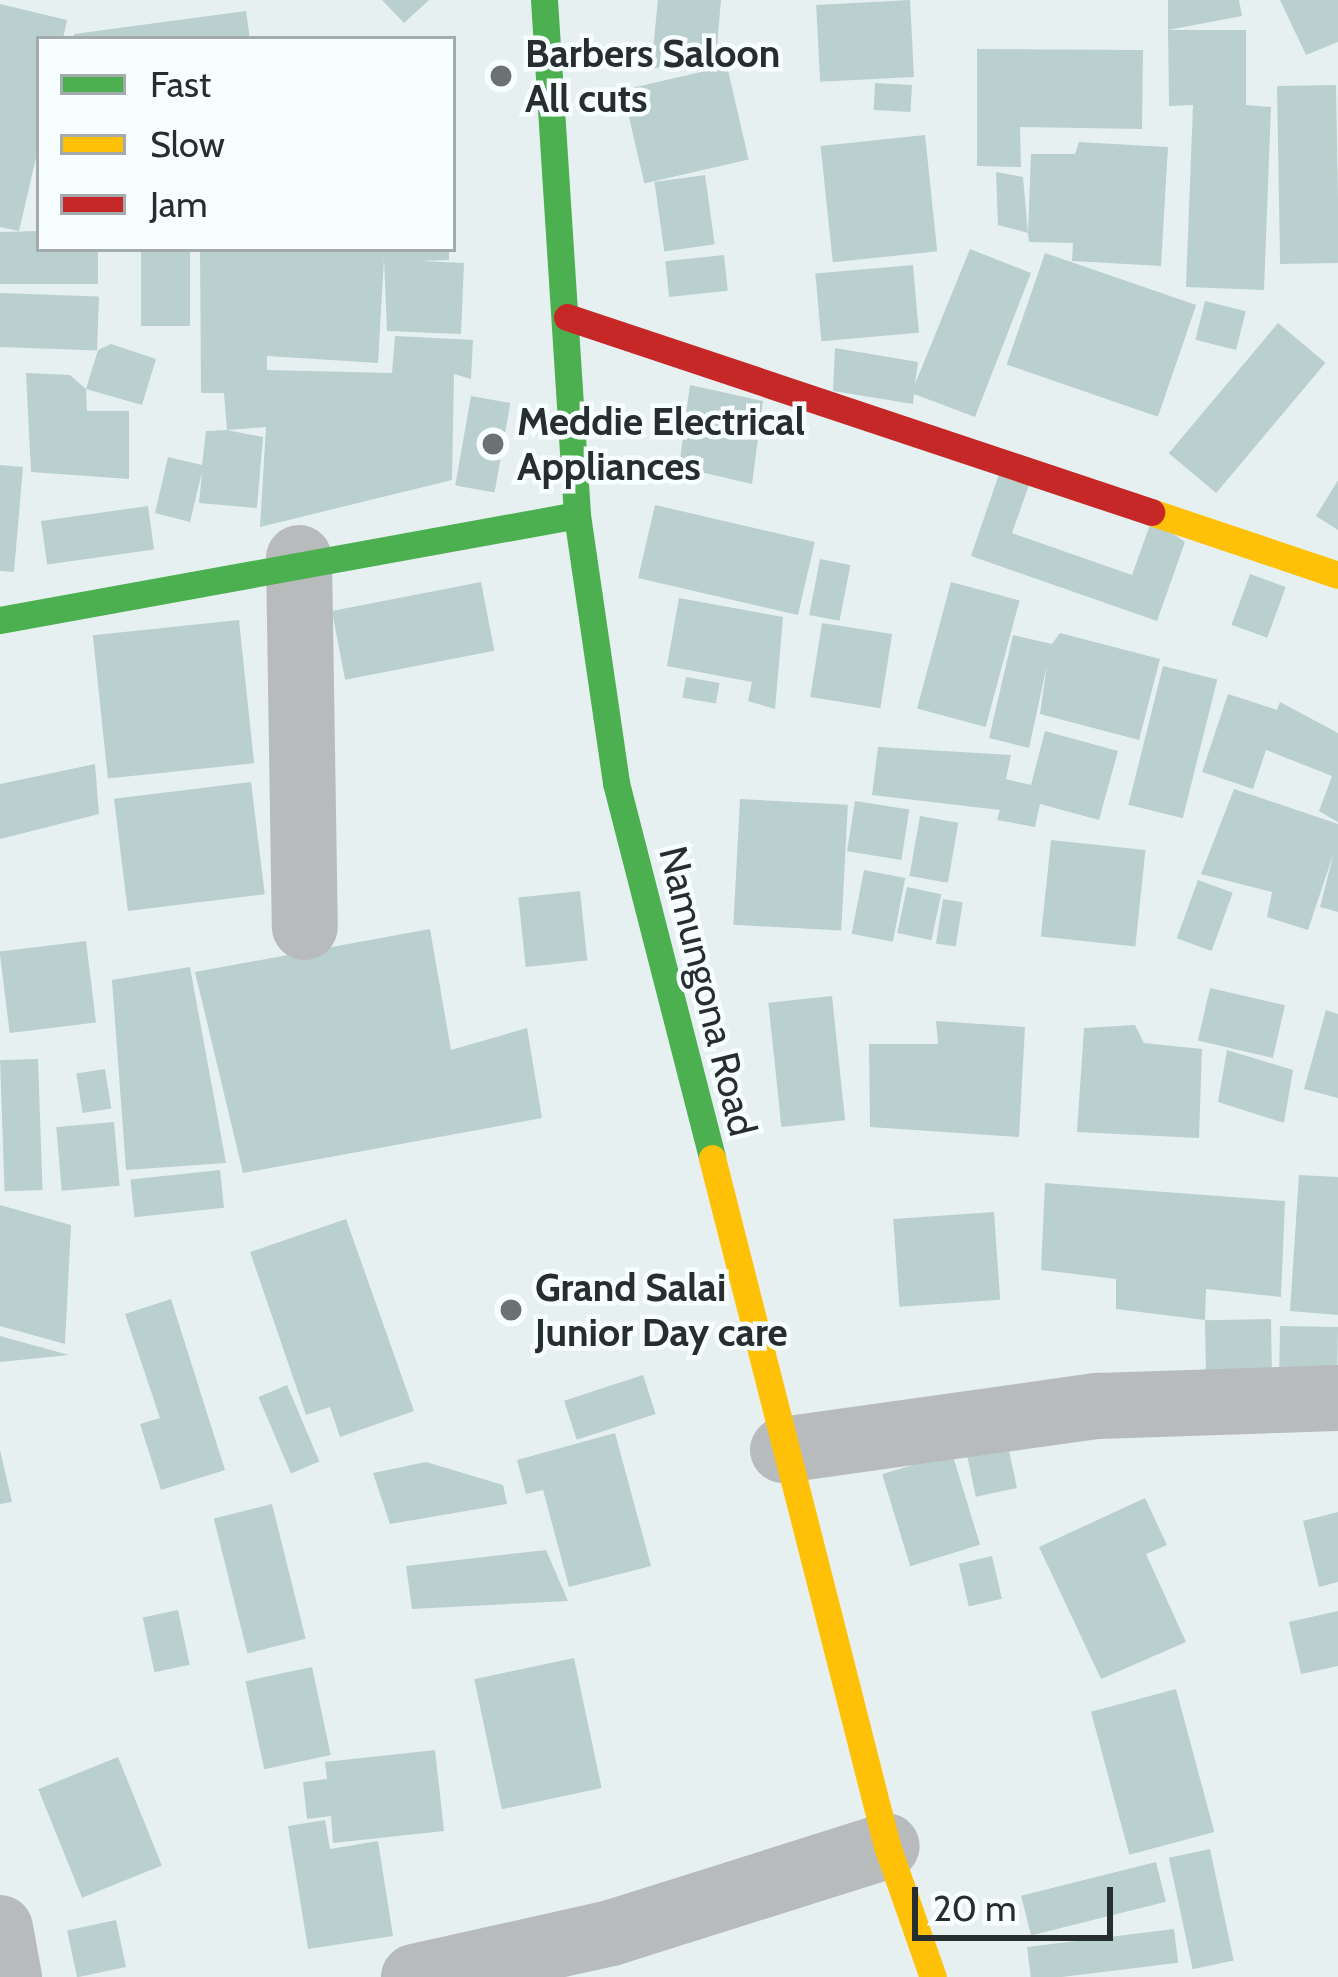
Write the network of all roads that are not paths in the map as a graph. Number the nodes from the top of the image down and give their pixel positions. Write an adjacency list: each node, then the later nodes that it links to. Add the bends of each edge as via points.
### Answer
1 (544, 0): 2 (street, Namungona Road)
2 (567, 317): 3 (street, Namungona Road); 5 (street)
3 (577, 515): 4 (street); 9 (street, Namungona Road, via 616,783)
4 (298, 558): 6 (street); 7 (street)
5 (1338, 575)
6 (0, 620)
7 (305, 927)
8 (1338, 1398): 9 (street, via 1098,1406)
9 (783, 1450): 10 (street, Namungona Road)
10 (887, 1846): 13 (street, via 611,1933); 14 (street, Namungona Road)
11 (0, 1928): 12 (street)
12 (9, 1977)
13 (414, 1977)
14 (933, 1977)

